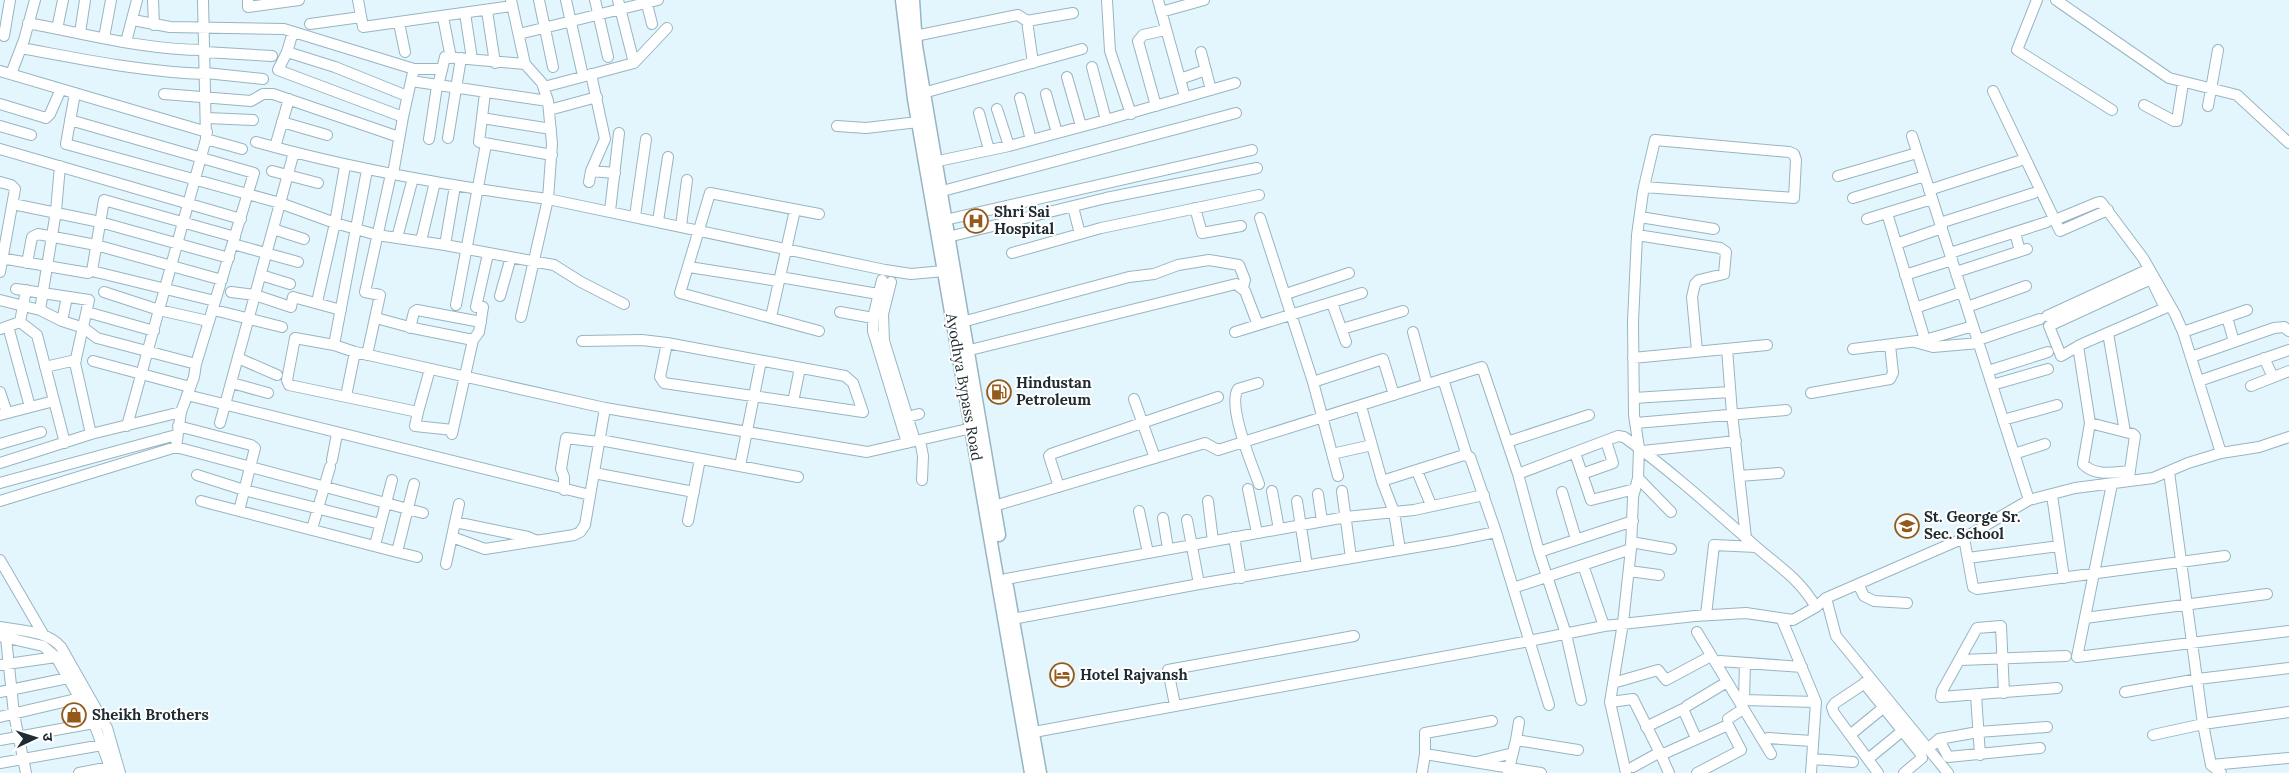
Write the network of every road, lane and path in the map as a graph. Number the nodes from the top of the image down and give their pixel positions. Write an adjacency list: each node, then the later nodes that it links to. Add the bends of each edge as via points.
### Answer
1 (10, 0): 49 (street)
2 (35, 0): 36 (street)
3 (63, 0): 43 (street)
4 (85, 0): 47 (street)
5 (111, 0): 51 (street)
6 (137, 0): 33 (street)
7 (153, 0): 40 (street)
8 (203, 0): 41 (street)
9 (248, 0): 10 (street, via 248,6)
10 (299, 0)
11 (358, 0): 31 (street)
12 (538, 0): 44 (street)
13 (566, 0): 35 (street)
14 (595, 0): 30 (street)
15 (658, 0): 23 (street)
16 (902, 0): 117 (main road, Ayodhya Bypass Road)
17 (913, 0): 50 (main road, Ayodhya Bypass Road)
18 (1107, 0): 109 (street, via 1110,51)
19 (1158, 0): 27 (street)
20 (1204, 0): 27 (street)
21 (2037, 0): 106 (street, via 2017,50)
22 (2056, 0): 81 (street, via 2169,78)
23 (647, 1): 25 (street); 39 (street)
24 (512, 3): 26 (street); 48 (street)
25 (619, 5): 30 (street); 64 (street)
26 (487, 11): 28 (street); 63 (street)
27 (1161, 12): 45 (street)
28 (464, 13): 32 (street); 62 (street)
29 (1073, 13): 34 (street)
30 (598, 16): 35 (street); 61 (street)
31 (361, 17): 37 (street, via 363,27); 38 (street)
32 (443, 17): 37 (street); 62 (street)
33 (133, 20): 40 (street); 52 (street)
34 (1027, 21): 50 (street, via 1018,15); 65 (street)
35 (571, 22): 44 (street); 75 (street)
36 (28, 23): 43 (street); 53 (street)
37 (399, 23): 58 (street)
38 (310, 24)
39 (652, 24)
40 (154, 25): 41 (street)
41 (204, 27): 46 (street); 56 (street)
42 (667, 28): 64 (street)
43 (58, 29): 47 (street)
44 (544, 29): 48 (street); 67 (street)
45 (1165, 30): 77 (street); 103 (street, via 1143,35 1138,41)
46 (293, 32): 57 (street); 70 (street)
47 (80, 33): 51 (street)
48 (519, 34): 66 (street)
49 (2, 35): 53 (street)
50 (915, 36): 89 (main road, Ayodhya Bypass Road)
51 (104, 38): 52 (street)
52 (126, 42): 56 (street)
53 (22, 44): 73 (street); 74 (street, via 142,70)
54 (1082, 49): 65 (street)
55 (2218, 50): 84 (street)
56 (205, 51): 60 (street); 74 (street)
57 (287, 52): 94 (street); 110 (street, via 278,70)
58 (405, 52)
59 (1201, 52): 71 (street)
60 (272, 56)
61 (608, 57)
62 (461, 58): 63 (street); 69 (street, via 445,57); 86 (street)
63 (495, 62): 66 (street)
64 (634, 63): 75 (street)
65 (1033, 63): 89 (street)
66 (525, 64): 83 (street)
67 (553, 67)
68 (1092, 67): 115 (street)
69 (442, 69): 70 (street); 82 (street)
70 (414, 70): 79 (street)
71 (1206, 70): 77 (street); 87 (street)
72 (0, 71): 73 (street)
73 (11, 74): 85 (street)
74 (206, 74): 78 (street); 97 (street)
75 (587, 75): 83 (street); 95 (street)
76 (1067, 77): 120 (street)
77 (1180, 78): 96 (street)
78 (263, 79)
79 (411, 82): 82 (street); 94 (street)
80 (1235, 83): 87 (street)
81 (2183, 83): 84 (street); 101 (street, via 2178,120 2174,121)
82 (438, 86): 86 (street); 129 (street)
83 (544, 87): 102 (street)
84 (2212, 88): 104 (street); 134 (street, via 2237,95)
85 (60, 89): 90 (street); 100 (street, via 46,118)
86 (455, 89): 91 (street); 128 (street)
87 (1211, 90): 96 (street)
88 (1993, 91): 193 (street)
89 (923, 92): 148 (main road, Ayodhya Bypass Road)
90 (75, 93): 113 (street); 124 (street)
91 (485, 93): 102 (street); 112 (street)
92 (164, 94): 97 (street)
93 (1046, 94): 122 (street)
94 (407, 96): 110 (street)
95 (597, 97): 102 (street); 130 (street)
96 (1186, 97): 103 (street)
97 (206, 98): 99 (street, via 251,101 268,94); 111 (street)
98 (1020, 98): 132 (street)
99 (289, 99): 116 (street); 127 (street)
100 (0, 104)
101 (2144, 105)
102 (548, 106): 121 (street)
103 (1156, 106): 109 (street)
104 (2208, 106)
105 (997, 110): 136 (street)
106 (2112, 110)
107 (1236, 113): 170 (street)
108 (979, 114): 140 (street)
109 (1131, 114): 115 (street)
110 (403, 117): 127 (street)
111 (207, 118): 114 (street); 124 (street)
112 (482, 118): 121 (street); 135 (street, via 479,142)
113 (70, 120): 146 (street); 161 (street, via 66,144)
114 (253, 120)
115 (1106, 120): 120 (street)
116 (282, 122): 125 (street); 137 (street)
117 (918, 122): 119 (street, via 861,128); 148 (main road, Ayodhya Bypass Road)
118 (0, 126): 123 (street)
119 (838, 126)
120 (1081, 126): 122 (street)
121 (551, 128): 144 (street)
122 (1057, 133): 132 (street)
123 (31, 135)
124 (207, 135): 139 (street); 146 (street)
125 (327, 136)
126 (1912, 136): 143 (street)
127 (399, 137): 156 (street)
128 (448, 138)
129 (429, 139)
130 (605, 139): 154 (street); 155 (street, via 619,136)
131 (646, 140): 187 (street)
132 (1031, 140): 136 (street)
133 (256, 142): 137 (street)
134 (2289, 143)
135 (486, 144): 144 (street); 169 (street)
136 (1009, 146): 140 (street)
137 (275, 147): 142 (street)
138 (0, 149): 149 (street)
139 (242, 149)
140 (989, 150): 148 (street)
141 (1252, 150): 201 (street)
142 (294, 152): 150 (street); 157 (street)
143 (1917, 152): 158 (street); 159 (street)
144 (552, 155): 176 (street)
145 (668, 157): 192 (street)
146 (200, 159): 161 (street); 174 (street, via 254,173)
147 (2019, 161): 173 (street)
148 (931, 163): 170 (main road, Ayodhya Bypass Road)
149 (60, 166): 177 (street); 183 (street)
150 (345, 166): 152 (street); 196 (street)
151 (1257, 168): 180 (street)
152 (367, 170): 156 (street); 202 (street)
153 (272, 171): 157 (street)
154 (591, 171): 155 (street); 165 (street)
155 (615, 173): 184 (street)
156 (392, 174): 160 (street); 206 (street)
157 (288, 175): 166 (street); 178 (street)
158 (1838, 176)
159 (1925, 176): 173 (street); 175 (street)
160 (413, 178): 164 (street); 209 (street)
161 (194, 180): 174 (street); 177 (street)
162 (687, 180): 197 (street)
163 (0, 182): 179 (street, via 11,184 15,189)
164 (435, 182): 167 (street); 212 (street)
165 (589, 182)
166 (318, 183)
167 (455, 186): 169 (street); 216 (street)
168 (1644, 187): 168 (street, via 1794,198 1796,160 1789,152 1655,140); 188 (street)
169 (478, 190): 176 (street); 219 (street)
170 (936, 193): 201 (main road, Ayodhya Bypass Road)
171 (2034, 193): 199 (street)
172 (1259, 194): 181 (street)
173 (1931, 194): 185 (street); 199 (street)
174 (248, 195): 178 (street); 190 (street)
175 (1852, 198)
176 (548, 199): 184 (street); 227 (street)
177 (188, 202): 190 (street); 195 (street)
178 (280, 203): 196 (street); 200 (street)
179 (13, 204): 183 (street); 225 (street)
180 (1073, 207): 201 (street); 205 (street)
181 (1195, 208): 198 (street, via 1202,233); 205 (street)
182 (795, 210): 186 (street); 203 (street, via 710,193); 218 (street)
183 (56, 212): 194 (street); 208 (street)
184 (610, 212): 187 (street)
185 (1886, 213): 191 (street); 214 (street)
186 (819, 214)
187 (635, 216): 192 (street)
188 (1640, 217): 207 (street); 217 (street, via 1709,229)
189 (1260, 218): 253 (street)
190 (241, 219): 211 (street)
191 (1867, 219)
192 (658, 221): 197 (street)
193 (2051, 221): 204 (street); 233 (street, via 2098,202 2104,204)
194 (100, 222): 195 (street, via 104,200); 213 (street); 215 (street)
195 (182, 223): 211 (street); 213 (street)
196 (335, 223): 202 (street); 258 (street)
197 (681, 226): 203 (street)
198 (1241, 226)
199 (1941, 226): 214 (street); 224 (street)
200 (273, 229): 210 (street); 220 (street)
201 (944, 229): 240 (main road, Ayodhya Bypass Road)
202 (355, 230): 206 (street); 268 (street)
203 (700, 230): 218 (street); 232 (street)
204 (2014, 232): 224 (street); 236 (street, via 2024,250)
205 (1080, 234): 221 (street)
206 (377, 235): 209 (street); 278 (street, via 366,292 380,295)
207 (1637, 235): 217 (street); 323 (street)
208 (51, 237): 215 (street); 229 (street, via 38,234 32,237); 231 (street)
209 (397, 238): 212 (street)
210 (304, 239)
211 (234, 240): 220 (street); 226 (street)
212 (422, 241): 216 (street)
213 (177, 244): 226 (street); 230 (street)
214 (1896, 244): 239 (street)
215 (96, 245): 230 (street); 234 (street)
216 (445, 245): 219 (street)
217 (1701, 245): 318 (street, via 1726,252 1725,270 1720,276 1699,280 1693,289)
218 (788, 248): 240 (street, via 885,270); 241 (street)
219 (468, 249): 222 (street); 262 (street)
220 (266, 253): 228 (street); 238 (street)
221 (1012, 253)
222 (488, 254): 223 (street); 283 (street, via 479,307)
223 (511, 257): 227 (street); 255 (street)
224 (1951, 257): 236 (street); 239 (street)
225 (1, 258): 229 (street); 235 (street)
226 (228, 258): 242 (street)
227 (533, 260): 260 (street, via 557,266); 275 (street)
228 (298, 262)
229 (28, 263): 231 (street)
230 (171, 265): 242 (street); 246 (street)
231 (46, 266): 234 (street); 247 (street)
232 (689, 267): 241 (street); 276 (street, via 680,293)
233 (2150, 269): 297 (street); 305 (street, via 2044,317)
234 (92, 271): 246 (street)
235 (0, 272)
236 (1956, 272): 250 (street)
237 (1349, 273): 253 (street)
238 (261, 275): 243 (street); 254 (street)
239 (1906, 275): 265 (street)
240 (948, 276): 284 (main road, Ayodhya Bypass Road); 317 (main road, Ayodhya Bypass Road)
241 (779, 279): 252 (street); 276 (street)
242 (222, 280): 261 (street)
243 (290, 284)
244 (2026, 286): 264 (street)
245 (1243, 287): 284 (street, via 1245,280 1239,265 1209,260 1129,277); 285 (street); 317 (street, via 1236,284)
246 (165, 288): 261 (street); 267 (street)
247 (42, 292): 256 (street); 263 (street, via 21,290); 266 (street)
248 (104, 292): 267 (street)
249 (231, 292): 254 (street)
250 (1962, 292): 264 (street); 265 (street)
251 (1362, 293): 259 (street)
252 (878, 294): 279 (street); 302 (street, via 886,281)
253 (1286, 294): 273 (street)
254 (255, 295): 258 (street, via 291,307 293,297); 274 (street)
255 (500, 296)
256 (67, 297): 271 (street, via 89,300); 280 (street)
257 (0, 300): 263 (street)
258 (317, 302): 268 (street)
259 (1332, 303): 273 (street); 291 (street)
260 (624, 304)
261 (214, 305): 274 (street); 281 (street)
262 (456, 305)
263 (22, 306): 266 (street); 282 (street)
264 (1967, 307): 286 (street)
265 (1915, 308): 300 (street)
266 (40, 310): 280 (street)
267 (159, 310): 281 (street); 292 (street)
268 (341, 310): 308 (street)
269 (2247, 310): 277 (street)
270 (1403, 311): 291 (street)
271 (87, 312): 289 (street); 292 (street)
272 (840, 312): 279 (street)
273 (1292, 316): 285 (street); 341 (street)
274 (249, 317): 287 (street); 322 (street)
275 (521, 317)
276 (771, 317): 293 (street)
277 (2227, 317): 297 (street); 306 (street)
278 (376, 318): 290 (street); 320 (street)
279 (873, 318): 302 (street, via 872,331)
280 (62, 321): 289 (street)
281 (208, 321): 328 (street)
282 (20, 322): 288 (street); 329 (street, via 37,335)
283 (481, 322): 290 (street, via 417,310); 299 (street)
284 (962, 322): 317 (main road, Ayodhya Bypass Road)
285 (1258, 325): 295 (street)
286 (1973, 326): 300 (street); 305 (street)
287 (282, 327)
288 (4, 328): 363 (street)
289 (84, 328): 315 (street, via 97,338); 325 (street)
290 (410, 328): 299 (street)
291 (1342, 329): 303 (street)
292 (154, 330): 315 (street)
293 (819, 331)
294 (2289, 331): 306 (street, via 2284,327 2274,328)
295 (1235, 332)
296 (1413, 332): 344 (street)
297 (2183, 332): 321 (street)
298 (2108, 333): 311 (street); 311 (street, via 2165,308 2150,280 2049,326 2061,356); 384 (street)
299 (473, 340): 337 (street)
300 (1925, 340): 304 (street)
301 (582, 341): 307 (street)
302 (880, 342): 372 (street); 389 (street)
303 (1346, 342)
304 (1914, 342): 305 (street, via 1928,347); 310 (street)
305 (1978, 342): 333 (street)
306 (2234, 342): 321 (street)
307 (667, 343): 327 (street); 354 (street, via 660,377 664,383)
308 (334, 345): 316 (street); 353 (street, via 295,338 287,380 289,385)
309 (1767, 345): 312 (street)
310 (1890, 345): 313 (street); 350 (street, via 1893,373 1890,379)
311 (2078, 346): 378 (street)
312 (1727, 348): 318 (street); 349 (street)
313 (1853, 349)
314 (2289, 350): 324 (street)
315 (148, 352): 328 (street); 335 (street)
316 (355, 352): 320 (street); 353 (street)
317 (963, 352): 380 (main road, Ayodhya Bypass Road); 449 (main road, Ayodhya Bypass Road)
318 (1697, 352): 323 (street)
319 (2048, 352): 333 (street)
320 (367, 355): 331 (street)
321 (2191, 357): 340 (street)
322 (238, 358): 336 (street); 342 (street)
323 (1633, 358): 356 (street)
324 (2264, 358): 338 (street); 340 (street)
325 (76, 360): 329 (street); 385 (street)
326 (93, 361): 335 (street)
327 (761, 361): 330 (street); 354 (street)
328 (196, 364): 347 (street)
329 (45, 366): 358 (street)
330 (800, 368): 359 (street); 359 (street, via 848,377 863,410)
331 (430, 369): 337 (street); 367 (street)
332 (2048, 369): 345 (street)
333 (1988, 371): 345 (street)
334 (2289, 371): 338 (street)
335 (142, 373): 347 (street); 379 (street)
336 (277, 375)
337 (465, 377): 364 (street); 367 (street, via 452,432 415,426)
338 (2273, 377): 346 (street)
339 (1443, 379): 344 (street); 393 (street, via 1482,367); 404 (street)
340 (2199, 381): 400 (street)
341 (1312, 382): 352 (street, via 1383,359); 373 (street)
342 (232, 383): 351 (street); 360 (street)
343 (1258, 383): 390 (street, via 1236,392 1235,403)
344 (1427, 384): 352 (street)
345 (1992, 386): 374 (street)
346 (2251, 386)
347 (189, 391): 360 (street); 366 (street)
348 (0, 392): 369 (street)
349 (1730, 392): 356 (street); 368 (street)
350 (1812, 392)
351 (268, 393)
352 (1394, 395): 362 (street)
353 (346, 396): 367 (street)
354 (754, 396): 359 (street); 383 (street)
355 (1218, 397): 376 (street)
356 (1634, 398): 377 (street)
357 (1134, 399): 376 (street)
358 (54, 401): 363 (street); 394 (street)
359 (793, 402)
360 (226, 404): 375 (street); 386 (street)
361 (2057, 405): 374 (street)
362 (1361, 406): 373 (street); 397 (street)
363 (30, 407): 369 (street)
364 (605, 408): 383 (street); 388 (street)
365 (1786, 410): 368 (street)
366 (181, 412): 379 (street); 381 (street)
367 (418, 412)
368 (1732, 413): 377 (street); 392 (street)
369 (4, 414)
370 (919, 414): 372 (street)
371 (1589, 415): 393 (street)
372 (907, 417): 389 (street)
373 (1321, 418): 390 (street); 402 (street)
374 (2004, 420): 403 (street)
375 (220, 423)
376 (1143, 423): 405 (street); 430 (street, via 1049,455)
377 (1636, 423): 399 (street)
378 (2090, 423): 384 (street); 419 (street, via 2083,464 2098,472)
379 (127, 426): 385 (street)
380 (972, 428): 389 (street); 515 (main road, Ayodhya Bypass Road)
381 (177, 430): 398 (street); 409 (street, via 250,445 255,448); 424 (street)
382 (41, 432): 395 (street)
383 (748, 432): 389 (street, via 867,452); 408 (street)
384 (2125, 432): 419 (street, via 2136,440)
385 (91, 434): 394 (street)
386 (337, 434): 429 (street); 433 (street)
387 (2289, 438): 400 (street, via 2258,447)
388 (600, 441): 406 (street); 411 (street); 433 (street, via 566,438 561,469)
389 (914, 441): 422 (street, via 923,456)
390 (1244, 441): 405 (street, via 1218,450 1205,443); 426 (street)
391 (1606, 441): 399 (street, via 1624,437); 401 (street); 415 (street, via 1613,463)
392 (1736, 441): 399 (street); 418 (street)
393 (1507, 442): 414 (street)
394 (65, 443): 407 (street)
395 (0, 444)
396 (2045, 444): 403 (street)
397 (1372, 445): 402 (street); 423 (street)
398 (176, 448): 409 (street); 443 (street)
399 (1641, 449): 427 (street); 473 (street)
400 (2221, 452): 412 (street)
401 (1574, 453): 414 (street); 415 (street)
402 (1332, 454): 417 (street)
403 (2014, 454): 442 (street)
404 (1467, 456): 410 (street); 440 (street, via 1470,456)
405 (1155, 458): 430 (street)
406 (700, 459): 408 (street); 436 (street)
407 (0, 463)
408 (740, 466): 420 (street)
409 (249, 467): 429 (street); 432 (street)
410 (1417, 471): 423 (street); 450 (street)
411 (594, 472): 436 (street); 439 (street)
412 (2169, 472): 419 (street, via 2154,478); 494 (street)
413 (1779, 473): 418 (street)
414 (1518, 474): 487 (street)
415 (1582, 474): 427 (street, via 1591,500)
416 (197, 475): 432 (street)
417 (1338, 476)
418 (1739, 476): 473 (street)
419 (2129, 476): 428 (street)
420 (798, 477)
421 (392, 480): 447 (street)
422 (922, 480)
423 (1382, 480): 456 (street)
424 (0, 483)
425 (414, 484): 452 (street)
426 (1259, 484)
427 (1637, 484): 457 (street); 463 (street)
428 (2112, 484): 441 (street, via 2075,488); 499 (street)
429 (325, 486): 447 (street); 451 (street)
430 (1058, 487): 449 (street)
431 (1248, 489): 470 (street)
432 (244, 490): 451 (street); 453 (street)
433 (564, 490): 439 (street)
434 (1272, 491): 468 (street)
435 (1342, 491): 458 (street)
436 (694, 492): 461 (street)
437 (1562, 492): 475 (street)
438 (1318, 494): 462 (street)
439 (590, 495): 477 (street, via 585,525 580,532)
440 (1484, 495): 450 (street); 469 (street)
441 (2052, 495): 442 (street); 481 (street)
442 (2029, 500): 474 (street)
443 (0, 501)
444 (201, 501): 453 (street)
445 (1208, 501): 476 (street)
446 (1297, 501): 466 (street)
447 (385, 502): 452 (street); 465 (street)
448 (459, 504): 464 (street)
449 (994, 506): 504 (main road, Ayodhya Bypass Road)
450 (1431, 506): 456 (street)
451 (318, 508): 465 (street); 467 (street)
452 (408, 508): 455 (street); 486 (street)
453 (239, 511): 467 (street)
454 (1139, 511): 488 (street)
455 (423, 512)
456 (1394, 512): 458 (street); 485 (street)
457 (1671, 512)
458 (1346, 517): 462 (street); 491 (street)
459 (1163, 518): 483 (street)
460 (1187, 520): 479 (street)
461 (688, 521)
462 (1322, 521): 466 (street)
463 (1632, 521): 475 (street); 480 (street)
464 (455, 522): 471 (street); 477 (street)
465 (380, 524): 478 (street)
466 (1302, 525): 468 (street); 497 (street)
467 (312, 529): 478 (street)
468 (1279, 529): 470 (street)
469 (1496, 532): 485 (street); 507 (street)
470 (1256, 533): 472 (street)
471 (452, 537): 477 (street, via 486,550); 495 (street)
472 (1234, 537): 476 (street); 502 (street)
473 (1746, 538): 482 (street)
474 (1964, 538): 492 (street); 506 (street)
475 (1576, 540): 487 (street)
476 (1213, 541): 479 (street)
477 (538, 542)
478 (375, 544): 486 (street)
479 (1192, 545): 483 (street); 505 (street)
480 (1631, 545): 484 (street); 496 (street); 498 (street)
481 (2059, 546): 492 (street); 503 (street)
482 (1756, 547): 512 (street, via 1796,578); 513 (street, via 1714,545)
483 (1168, 549): 488 (street)
484 (1671, 549)
485 (1400, 550): 491 (street)
486 (397, 552): 490 (street)
487 (1539, 552): 501 (street)
488 (1148, 553): 504 (street)
489 (2225, 556): 494 (street)
490 (417, 557)
491 (1352, 558): 497 (street)
492 (1968, 558): 503 (street, via 1973,587 1977,589)
493 (0, 560): 522 (street)
494 (2181, 562): 499 (street); 511 (street)
495 (446, 564)
496 (1583, 565): 501 (street); 518 (street)
497 (1307, 566): 502 (street)
498 (1629, 571): 500 (street); 517 (street)
499 (2093, 574): 503 (street); 514 (street)
500 (1659, 575)
501 (1548, 577): 507 (street); 523 (street)
502 (1241, 578): 505 (street)
503 (2064, 578)
504 (1006, 579): 515 (main road, Ayodhya Bypass Road)
505 (1199, 584): 515 (street)
506 (1858, 584): 509 (street); 510 (street, via 1864,596 1874,600)
507 (1513, 588): 525 (street)
508 (2267, 594): 511 (street)
509 (1826, 598): 512 (street); 538 (street, via 1836,636)
510 (1907, 603)
511 (2187, 606): 514 (street); 526 (street)
512 (1816, 607): 516 (street, via 1793,620)
513 (1706, 615): 516 (street, via 1746,613); 517 (street)
514 (2085, 618): 526 (street, via 2077,657)
515 (1009, 620): 567 (main road, Ayodhya Bypass Road); 601 (main road, Ayodhya Bypass Road)
516 (1782, 620): 534 (street)
517 (1623, 623): 518 (street); 540 (street)
518 (1604, 626): 523 (street)
519 (2, 630): 522 (street); 528 (street, via 43,646); 533 (street)
520 (2289, 631): 526 (street)
521 (1697, 632): 529 (street)
522 (43, 634): 600 (street, via 61,647 96,706 107,728)
523 (1566, 634): 525 (street); 548 (street)
524 (1354, 636): 551 (street, via 1168,670)
525 (1529, 641): 551 (street); 552 (street)
526 (2192, 642): 537 (street)
527 (2066, 656): 530 (street)
528 (56, 658): 533 (street); 536 (street)
529 (1716, 658): 532 (street); 539 (street); 540 (street, via 1666,680 1658,670)
530 (2003, 659): 531 (street); 531 (street, via 1998,625 1974,629); 545 (street)
531 (1960, 660): 546 (street, via 1941,695 1944,698)
532 (1745, 663): 534 (street); 550 (street, via 1744,700)
533 (4, 664): 542 (street)
534 (1802, 667): 550 (street)
535 (2289, 668): 537 (street)
536 (68, 678): 542 (street); 547 (street)
537 (2198, 679): 544 (street); 563 (street)
538 (1867, 681): 554 (street); 566 (street); 569 (street, via 1832,706)
539 (1727, 682): 553 (street); 555 (street)
540 (1613, 683): 549 (street)
541 (2057, 688): 545 (street)
542 (11, 690): 543 (street); 557 (street)
543 (0, 692)
544 (2125, 692)
545 (2004, 693): 546 (street)
546 (1976, 696): 568 (street)
547 (80, 698): 557 (street); 562 (street)
548 (1581, 700)
549 (1610, 702): 565 (street, via 1633,699); 596 (street)
550 (1816, 702): 577 (street)
551 (1175, 705): 567 (street)
552 (1548, 705)
553 (1687, 706)
554 (1883, 708): 566 (street); 569 (street)
555 (1743, 709): 559 (street); 585 (street)
556 (2289, 712): 563 (street)
557 (14, 714): 558 (street); 571 (street)
558 (0, 717)
559 (1728, 719)
560 (1492, 721): 583 (street, via 1428,732 1424,735)
561 (1519, 722): 576 (street)
562 (94, 723): 571 (street); 578 (street)
563 (2203, 724): 570 (street); 594 (street)
564 (2047, 726): 568 (street)
565 (1646, 727): 572 (street, via 1683,709); 584 (street)
566 (1906, 728): 580 (street); 590 (street); 609 (street, via 1922,758)
567 (1034, 732): 602 (main road, Ayodhya Bypass Road)
568 (1978, 732): 574 (street); 586 (street)
569 (1850, 734): 590 (street)
570 (2153, 735)
571 (18, 736): 575 (street); 588 (street)
572 (1696, 738): 584 (street); 606 (street, via 1728,725 1741,748 1740,752)
573 (1768, 738): 577 (street)
574 (1939, 739): 580 (street); 586 (street, via 1948,757)
575 (0, 740)
576 (1516, 740): 581 (street); 582 (street)
577 (1812, 741): 589 (street)
578 (102, 744): 588 (street); 595 (street)
579 (2040, 748): 586 (street)
580 (1928, 749): 610 (street)
581 (1578, 750)
582 (1513, 753): 593 (street); 597 (street)
583 (1425, 754): 593 (street); 603 (street)
584 (1660, 754): 596 (street); 605 (street)
585 (1770, 754)
586 (1980, 756)
587 (2289, 758): 594 (street)
588 (23, 759): 592 (street); 598 (street)
589 (1813, 759): 591 (street); 607 (street)
590 (1868, 759): 608 (street)
591 (1853, 762)
592 (0, 763)
593 (1476, 763): 597 (street)
594 (2211, 765): 611 (street)
595 (111, 770): 599 (street)
596 (1630, 770)
597 (1508, 771): 604 (street)
598 (26, 773)
599 (79, 773)
600 (120, 773)
601 (1031, 773)
602 (1040, 773)
603 (1422, 773)
604 (1541, 773)
605 (1669, 773)
606 (1697, 773)
607 (1811, 773)
608 (1878, 773)
609 (1904, 773)
610 (1948, 773)
611 (2220, 773)

